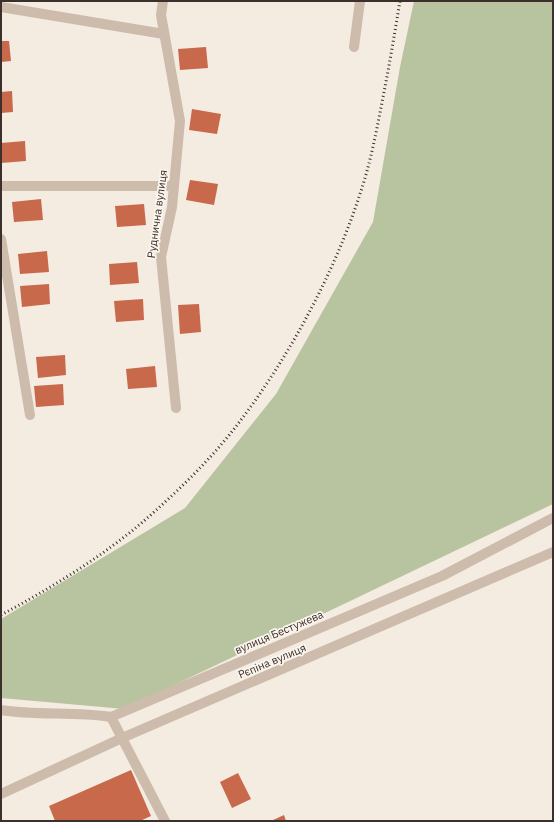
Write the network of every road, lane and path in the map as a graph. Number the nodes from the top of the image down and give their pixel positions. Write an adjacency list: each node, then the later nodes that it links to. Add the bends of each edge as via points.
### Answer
1 (163, 1): 4 (street, Руднична вулиця, via 161,15)
2 (360, 1): 5 (street)
3 (1, 6): 4 (street)
4 (164, 34): 7 (street, Руднична вулиця, via 180,121)
5 (354, 47)
6 (1, 186): 7 (street)
7 (174, 186): 9 (street, Руднична вулиця, via 161,257)
8 (1, 239): 10 (street)
9 (176, 408)
10 (30, 415)
11 (553, 518): 14 (street, вулиця Бестужева, via 442,576)
12 (553, 552): 15 (street, Рєпіна вулиця)
13 (1, 710): 14 (street, вулиця Бестужева, via 18,713)
14 (111, 716): 15 (street)
15 (122, 738): 16 (street, Рєпіна вулиця); 17 (street)
16 (1, 794)
17 (166, 821)

